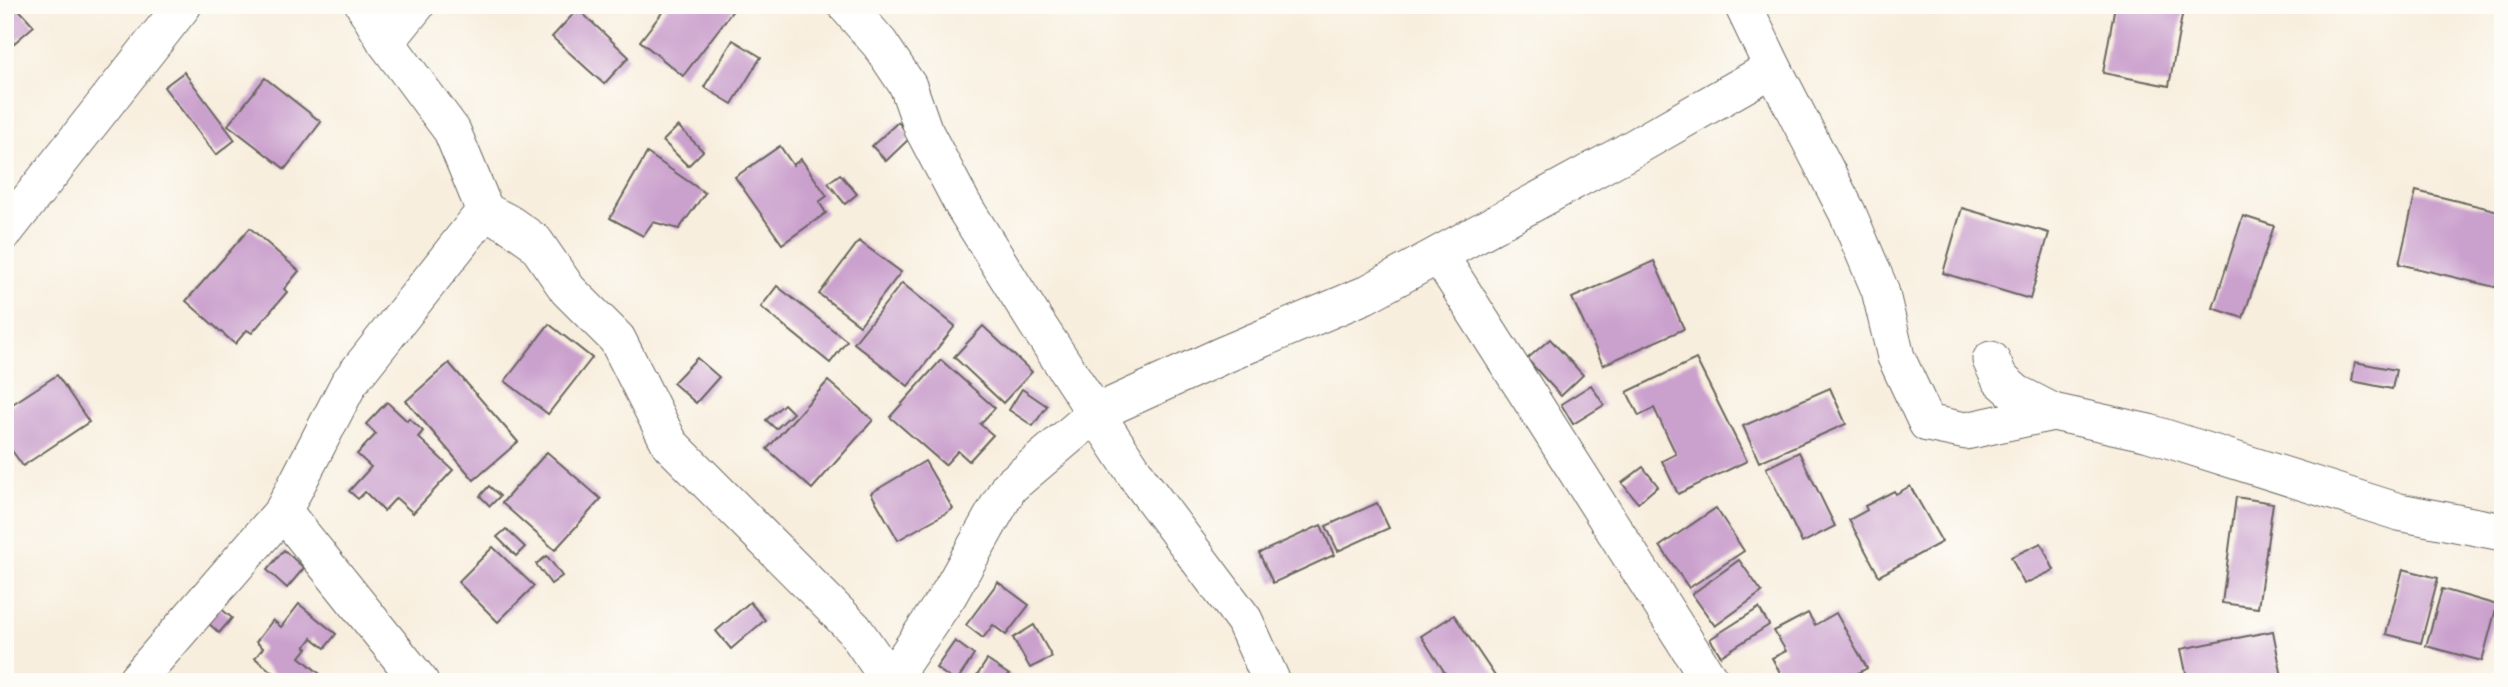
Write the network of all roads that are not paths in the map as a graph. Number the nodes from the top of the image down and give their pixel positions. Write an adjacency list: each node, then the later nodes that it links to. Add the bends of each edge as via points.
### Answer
1 (183, 5): 9 (street)
2 (364, 5): 6 (street)
3 (416, 5): 6 (street)
4 (846, 5): 13 (street, via 908,86 923,129 963,205)
5 (1743, 5): 7 (street)
6 (386, 42): 8 (street, via 452,131)
7 (1773, 68): 10 (street); 12 (street, via 1847,212 1880,290 1896,356 1927,423 1966,431)
8 (485, 211): 14 (street, via 349,383); 18 (street, via 535,242 568,290 617,339 670,444 854,629)
9 (5, 231)
10 (1439, 255): 13 (street, via 1365,295); 20 (street)
11 (1991, 360): 12 (street, via 2000,379 2016,393)
12 (2053, 412): 15 (street, via 2149,433 2399,512)
13 (1096, 413): 18 (street, via 1009,487 949,594); 19 (street, via 1139,481 1244,620)
14 (283, 511): 16 (street); 17 (street)
15 (2503, 532)
16 (135, 682)
17 (420, 682)
18 (890, 682)
19 (1272, 682)
20 (1711, 682)

